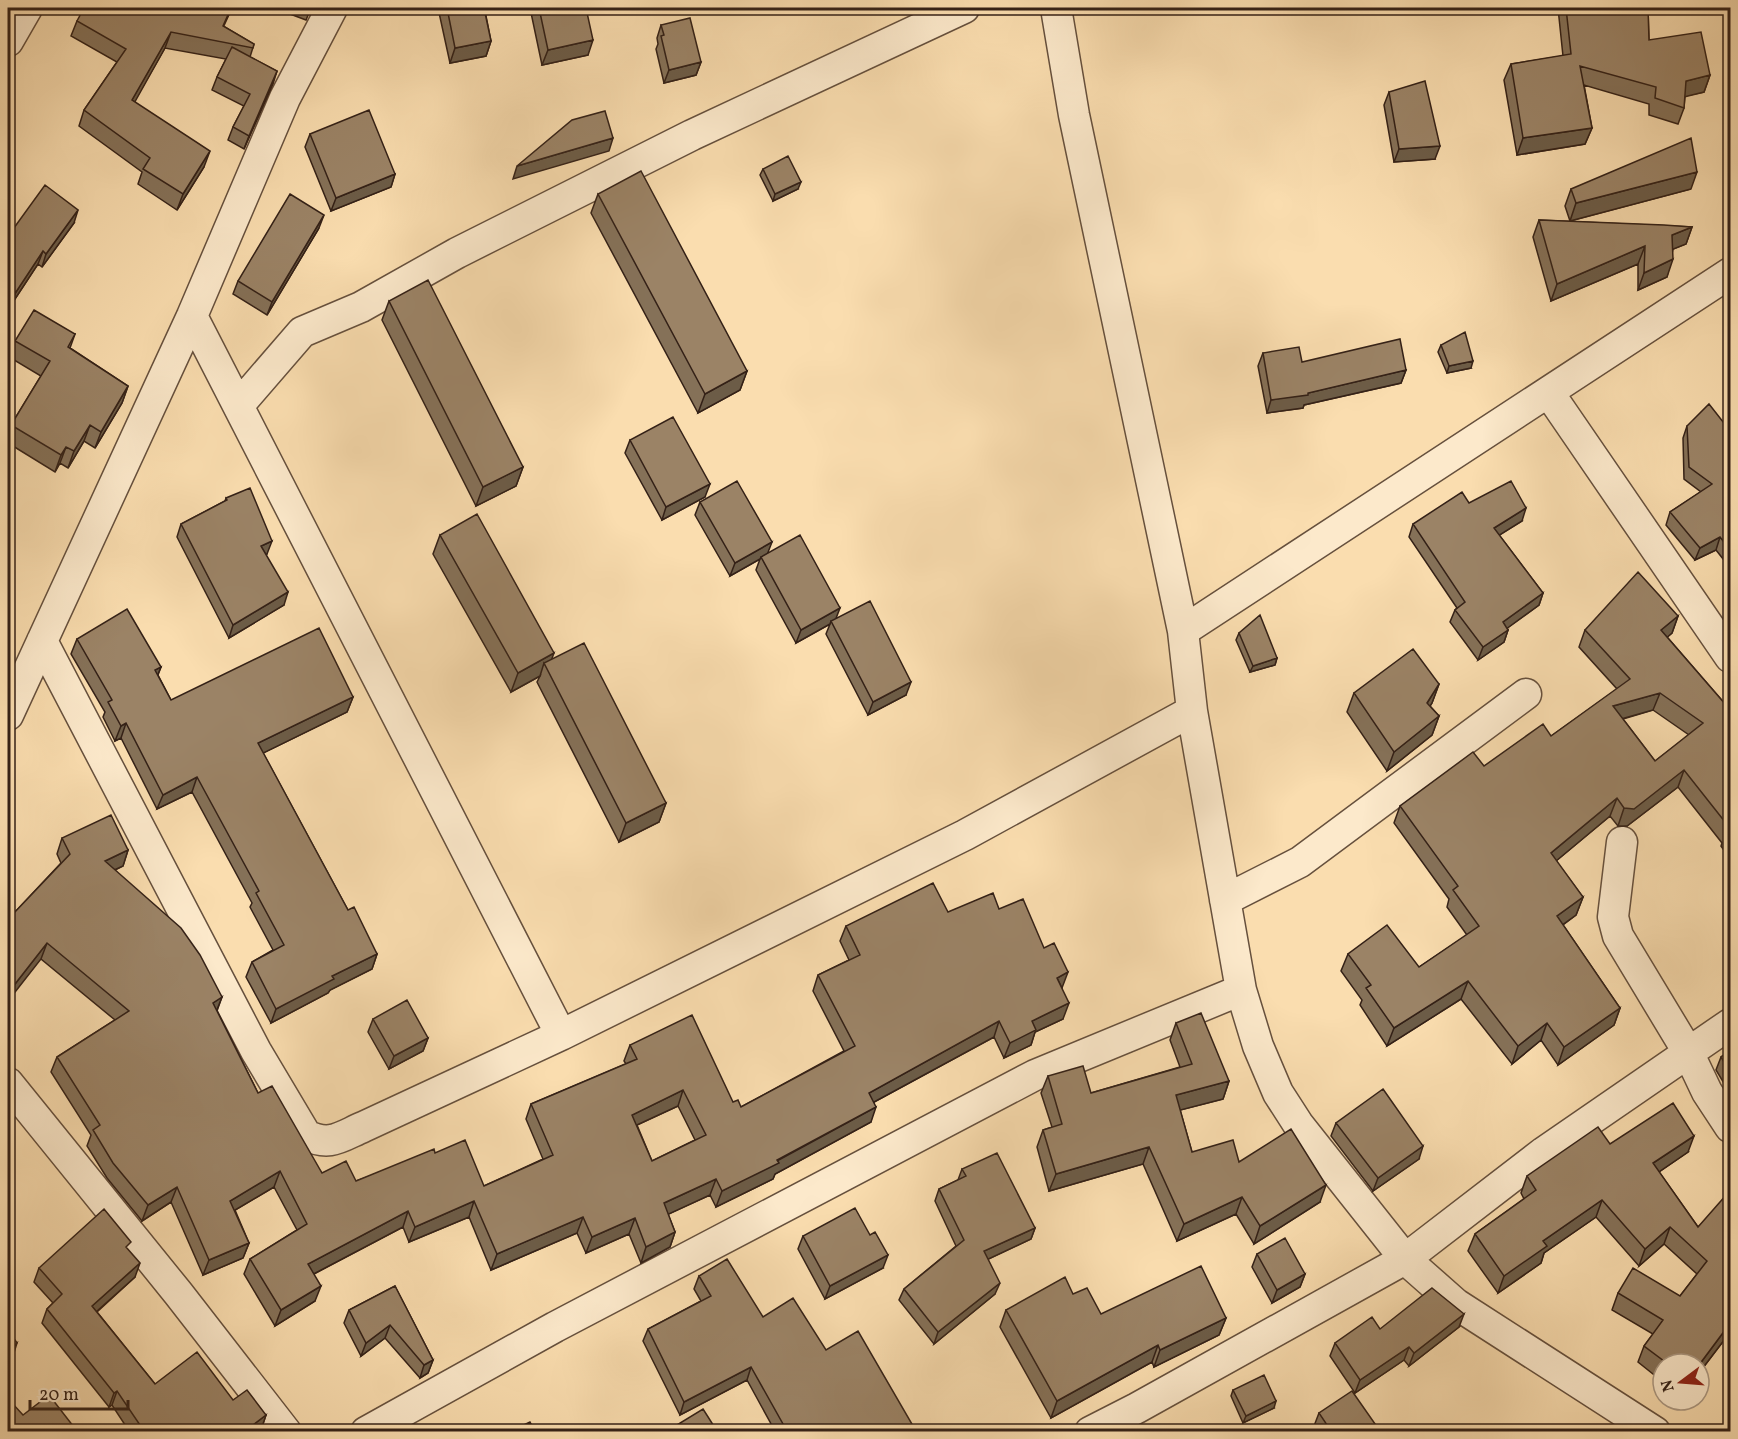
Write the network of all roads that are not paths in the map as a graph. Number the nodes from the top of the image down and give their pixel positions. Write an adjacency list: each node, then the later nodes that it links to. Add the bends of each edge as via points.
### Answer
1 (27, 8): 5 (street)
2 (332, 8): 7 (street, via 285,98)
3 (964, 8): 9 (street, via 692,135 458,253 361,307 302,332)
4 (1056, 8): 10 (street, via 1074,115)
5 (8, 41)
6 (1731, 273): 8 (street)
7 (192, 316): 9 (street); 11 (street)
8 (1549, 393): 10 (street); 12 (street)
9 (239, 405): 20 (street)
10 (1183, 632): 14 (street)
11 (42, 641): 15 (street); 20 (street, via 256,1051 306,1135 318,1141 331,1141)
12 (1731, 657)
13 (1526, 694): 17 (street, via 1300,862)
14 (1192, 711): 17 (street); 20 (street, via 964,835)
15 (8, 715)
16 (1622, 842): 21 (street, via 1613,908 1618,936)
17 (1225, 900): 18 (street)
18 (1241, 990): 24 (street, via 1278,1093); 26 (street, via 1035,1075 555,1327)
19 (1731, 1024): 21 (street)
20 (561, 1035)
21 (1688, 1052): 23 (street, via 1707,1092); 24 (street, via 1544,1152)
22 (8, 1083): 25 (street)
23 (1731, 1127)
24 (1405, 1259): 27 (street); 28 (street, via 1456,1304)
25 (286, 1431)
26 (366, 1431)
27 (1090, 1431)
28 (1655, 1431)

